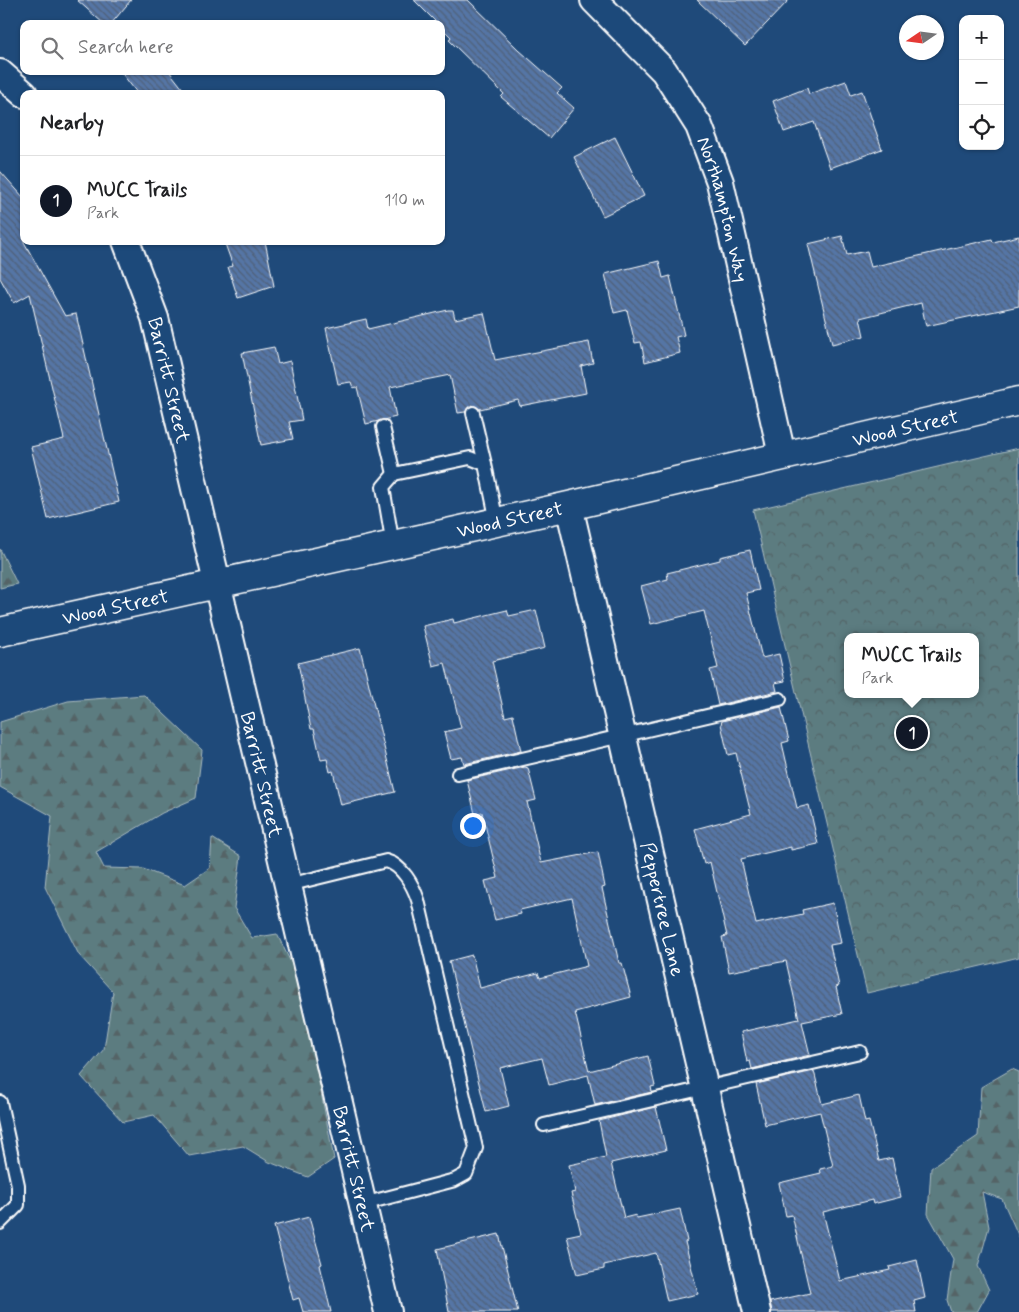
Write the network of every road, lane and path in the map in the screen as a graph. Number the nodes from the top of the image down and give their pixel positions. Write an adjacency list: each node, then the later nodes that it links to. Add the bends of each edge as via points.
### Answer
1 (605, 4): 8 (street, Northampton Way, via 664,71 700,126 720,182)
2 (0, 74): 3 (street)
3 (20, 91)
4 (128, 245): 14 (street, Barritt Street, via 155,318)
5 (1019, 401): 8 (street, Wood Street)
6 (473, 413): 9 (lane)
7 (383, 427): 10 (lane)
8 (782, 455): 11 (street, Wood Street)
9 (485, 464): 10 (lane, via 470,458); 12 (lane)
10 (394, 474): 13 (lane, via 382,487)
11 (569, 506): 12 (street, Wood Street); 17 (street, Peppertree Lane)
12 (497, 522): 13 (street, Wood Street)
13 (393, 545): 14 (street, Wood Street)
14 (217, 584): 15 (street, Wood Street); 19 (street, Barritt Street)
15 (0, 632)
16 (780, 699): 17 (lane)
17 (622, 734): 18 (lane); 21 (street, Peppertree Lane)
18 (458, 774)
19 (288, 885): 24 (street, Barritt Street); 24 (lane, via 386,861 395,864 414,889 418,900 476,1148 466,1174 456,1180)
20 (860, 1052): 21 (lane)
21 (705, 1088): 23 (lane); 27 (street, Peppertree Lane)
22 (0, 1102): 25 (lane, via 18,1185 18,1205)
23 (544, 1125)
24 (363, 1204): 26 (street, Barritt Street)
25 (0, 1224)
26 (388, 1312)
27 (757, 1312)

